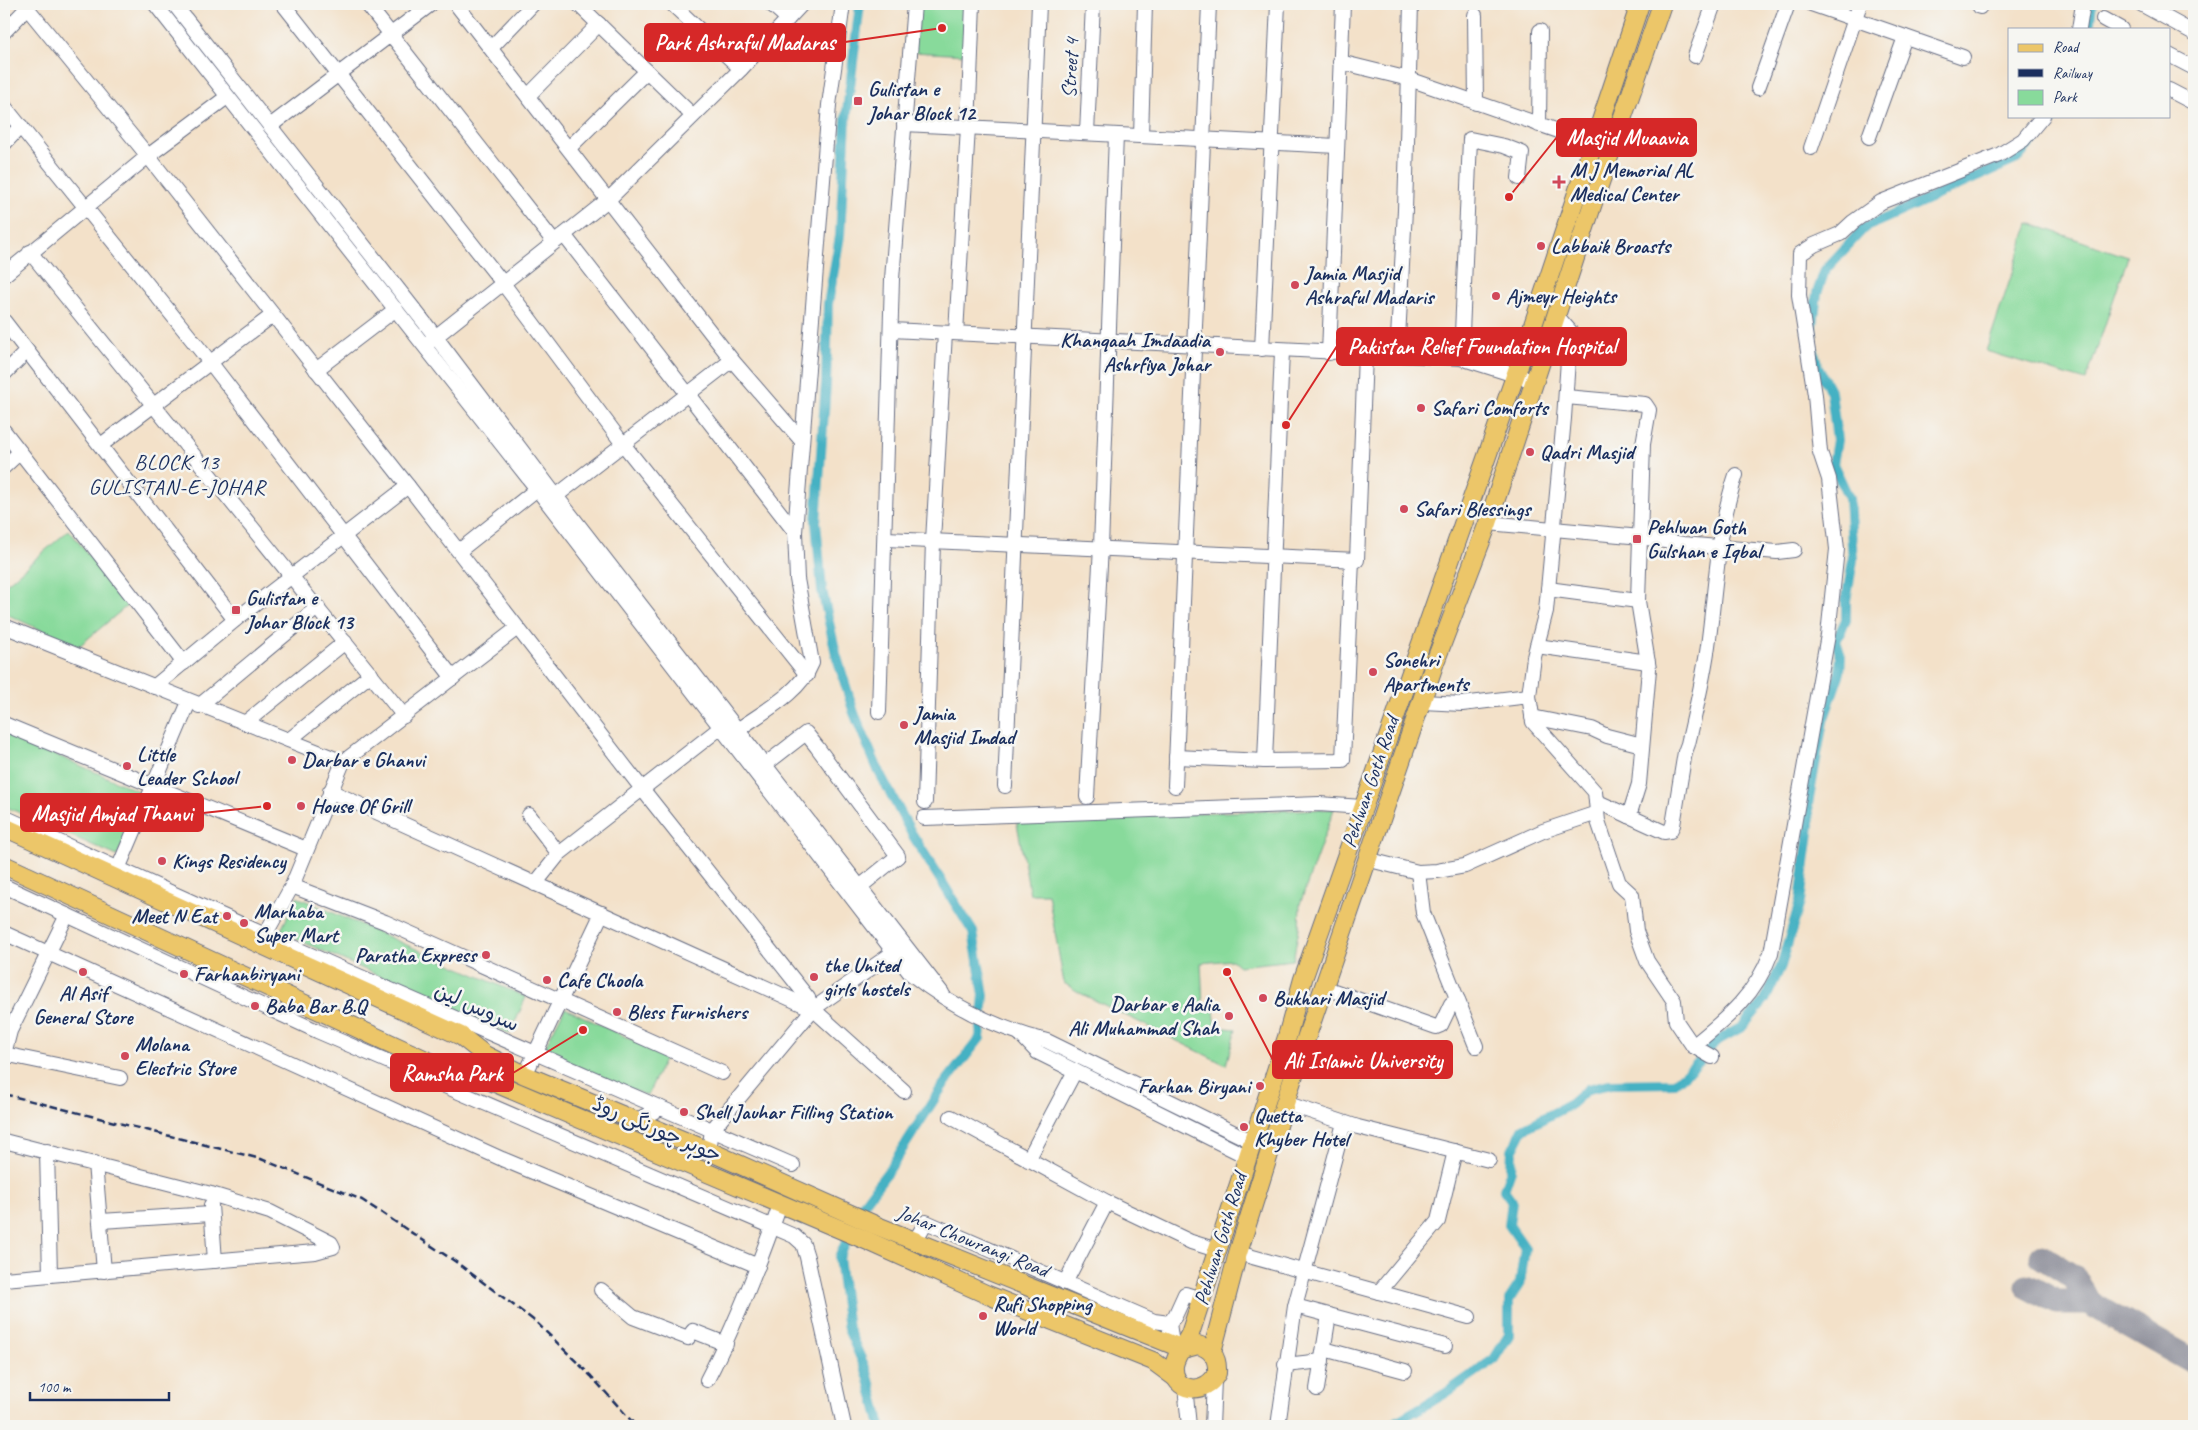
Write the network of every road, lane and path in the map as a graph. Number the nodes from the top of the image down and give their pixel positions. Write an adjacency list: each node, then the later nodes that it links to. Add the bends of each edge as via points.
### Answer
1 (155, 4): 56 (street)
2 (174, 4): 65 (street)
3 (283, 4): 51 (street)
4 (367, 4): 41 (street)
5 (430, 4): 41 (street)
6 (456, 4): 43 (street)
7 (533, 4): 43 (street)
8 (578, 4): 35 (street)
9 (672, 4): 49 (street)
10 (771, 4): 33 (street)
11 (802, 4): 33 (street)
12 (843, 4): 120 (street, via 829,105)
13 (914, 4): 62 (street)
14 (973, 4): 66 (street)
15 (1039, 4): 67 (street)
16 (1093, 4): 68 (street, Street 4)
17 (1146, 4): 70 (street)
18 (1209, 4): 72 (street)
19 (1278, 4): 73 (street)
20 (1343, 4): 47 (street)
21 (1411, 4): 52 (street)
22 (1640, 4): 78 (main road, Pehlwan Goth Road)
23 (1662, 4): 80 (main road, Pehlwan Goth Road)
24 (1714, 4): 44 (street)
25 (1788, 4): 53 (street)
26 (1811, 4): 32 (street)
27 (1860, 4): 32 (street)
28 (2083, 4): 36 (street)
29 (2141, 4): 40 (street)
30 (26, 6): 39 (street); 79 (street)
31 (1475, 15): 57 (street)
32 (1855, 18): 42 (street); 77 (street)
33 (788, 19): 49 (street)
34 (2103, 19): 37 (street)
35 (599, 24): 50 (street); 55 (street)
36 (2079, 28)
37 (2119, 28)
38 (1540, 31): 63 (street)
39 (4, 32)
40 (2194, 33)
41 (392, 35): 51 (street); 86 (street)
42 (1905, 37): 46 (street); 71 (street)
43 (491, 48): 55 (street)
44 (1695, 56)
45 (2170, 56): 48 (street)
46 (1963, 57)
47 (1340, 62): 52 (street); 75 (street)
48 (2194, 68)
49 (741, 69): 60 (street)
50 (647, 71): 60 (street); 76 (street)
51 (338, 74): 65 (street); 91 (street)
52 (1409, 79): 57 (street); 108 (street)
53 (1758, 88)
54 (2170, 91): 58 (street)
55 (528, 96): 76 (street)
56 (227, 97): 79 (street); 82 (street)
57 (1476, 103): 63 (street)
58 (2194, 103)
59 (4, 106): 64 (street)
60 (692, 116): 84 (street)
61 (2041, 118): 184 (street, via 2023,140 1999,155 1881,202 1840,234 1800,254 1799,295 1837,549 1828,635 1771,953 1763,975 1702,1051 1676,1021 1674,1002 1647,961 1636,930 1632,895 1619,883 1598,822)
62 (904, 124): 66 (street); 96 (street)
63 (1539, 125): 78 (street)
64 (21, 126): 74 (street); 85 (street)
65 (270, 126): 81 (street)
66 (968, 127): 67 (street); 97 (street)
67 (1034, 130): 68 (street); 99 (street)
68 (1087, 133): 69 (street)
69 (1116, 135): 70 (street); 100 (street)
70 (1140, 136): 72 (street)
71 (1870, 137)
72 (1203, 140): 73 (street); 102 (street)
73 (1273, 143): 75 (street); 103 (street)
74 (4, 144)
75 (1337, 146): 106 (street)
76 (569, 148): 84 (street)
77 (1811, 148)
78 (1590, 150): 80 (main road); 88 (main road, Pehlwan Goth Road)
79 (148, 156): 85 (street); 93 (street)
80 (1606, 165): 89 (main road, Pehlwan Goth Road)
81 (301, 166): 82 (street); 98 (street)
82 (290, 176): 92 (street)
83 (1519, 178): 109 (street, via 1522,153 1470,139)
84 (610, 199): 86 (street); 110 (street)
85 (86, 206): 87 (street); 111 (street)
86 (559, 238): 91 (street); 116 (street)
87 (30, 252): 90 (street); 118 (street)
88 (1554, 262): 89 (main road); 114 (main road, Pehlwan Goth Road)
89 (1573, 268): 94 (main road, Pehlwan Goth Road)
90 (4, 274)
91 (502, 282): 98 (street); 121 (street)
92 (396, 309): 101 (street); 112 (street)
93 (273, 315): 111 (street); 112 (street)
94 (1557, 316): 115 (main road, Pehlwan Goth Road); 117 (street, via 1570,331)
95 (4, 321): 105 (street)
96 (891, 330): 97 (street); 134 (street)
97 (951, 333): 99 (street); 135 (street)
98 (436, 336): 101 (street); 128 (street)
99 (1026, 337): 100 (street); 136 (street)
100 (1109, 342): 102 (street); 139 (street)
101 (424, 346): 127 (street)
102 (1195, 346): 103 (street); 142 (street)
103 (1262, 350): 104 (street)
104 (1282, 350): 106 (street); 143 (street)
105 (27, 351): 113 (street); 122 (street)
106 (1329, 353): 107 (street)
107 (1364, 354): 108 (street); 144 (street, via 1357,560)
108 (1397, 356): 109 (street)
109 (1461, 358): 114 (street)
110 (732, 360): 116 (street); 120 (street)
111 (210, 362): 118 (street); 132 (street)
112 (316, 370): 126 (street)
113 (4, 374)
114 (1515, 376): 115 (street); 183 (main road, Pehlwan Goth Road)
115 (1534, 381): 129 (main road, Pehlwan Goth Road)
116 (688, 392): 121 (street); 131 (street)
117 (1566, 397): 130 (street); 133 (street, via 1649,407 1644,444)
118 (152, 406): 122 (street); 145 (street)
119 (4, 431): 123 (street)
120 (801, 440): 131 (street)
121 (623, 444): 128 (street); 157 (street)
122 (101, 445): 149 (street)
123 (20, 452): 124 (street); 155 (street)
124 (4, 467)
125 (1736, 475): 137 (street, via 1724,514)
126 (408, 486): 132 (street); 141 (street)
127 (537, 489): 138 (street); 141 (street)
128 (556, 496): 138 (street)
129 (1488, 523): 130 (street); 161 (main road, Pehlwan Goth Road)
130 (1554, 529): 133 (street); 146 (street)
131 (795, 532): 157 (street, via 797,579 812,663)
132 (343, 537): 145 (street); 158 (street)
133 (1641, 537): 137 (street); 147 (street)
134 (886, 538): 135 (street); 163 (street)
135 (933, 540): 136 (street); 182 (street)
136 (1016, 544): 139 (street); 177 (street)
137 (1719, 546): 140 (street, via 1777,552); 186 (street, via 1709,638 1684,752 1673,825 1670,831 1664,832)
138 (589, 547): 168 (street); 169 (street)
139 (1101, 547): 142 (street); 181 (street)
140 (1794, 550)
141 (459, 551): 151 (street)
142 (1186, 552): 143 (street); 172 (street)
143 (1273, 556): 144 (street); 173 (street)
144 (1352, 560): 173 (street, via 1343,760)
145 (292, 575): 148 (street); 149 (street)
146 (1548, 589): 147 (street); 153 (street)
147 (1638, 601): 154 (street)
148 (318, 607): 152 (street); 162 (street)
149 (236, 620): 155 (street)
150 (4, 626): 159 (street)
151 (516, 629): 158 (street); 179 (street)
152 (345, 642): 156 (street); 166 (street)
153 (1537, 646): 154 (street); 160 (street)
154 (1648, 662): 171 (street)
155 (184, 663): 159 (street)
156 (371, 674): 164 (street); 170 (street)
157 (807, 675): 169 (street)
158 (453, 678): 164 (street)
159 (154, 687): 162 (street)
160 (1529, 696): 161 (street, via 1462,704); 165 (street)
161 (1422, 702): 194 (main road, Pehlwan Goth Road)
162 (194, 704): 166 (street); 176 (street)
163 (879, 712)
164 (404, 716): 174 (street)
165 (1532, 717): 171 (street, via 1592,729); 184 (street, via 1595,792)
166 (245, 723): 170 (street)
167 (4, 724): 176 (street)
168 (720, 728): 179 (street); 207 (street)
169 (739, 729): 175 (street)
170 (289, 740): 174 (street)
171 (1642, 746): 186 (street, via 1639,784)
172 (1176, 757): 173 (street); 178 (street)
173 (1265, 761)
174 (343, 762): 180 (street)
175 (766, 764): 201 (street); 201 (street, via 806,733 817,746 898,856)
176 (154, 786): 191 (street); 196 (street)
177 (1006, 786)
178 (1175, 786)
179 (642, 790): 193 (street); 212 (street, via 808,998)
180 (330, 791): 191 (street); 198 (street)
181 (1087, 797)
182 (926, 802)
183 (1362, 807): 188 (street, via 1319,804); 217 (main road, Pehlwan Goth Road, via 1303,979)
184 (1597, 807): 186 (street); 197 (street, via 1464,866)
185 (529, 815): 193 (street)
186 (1629, 816)
187 (4, 817): 196 (street, سروس لین)
188 (924, 818)
189 (4, 827): 214 (main road, جوہر چورنگی روڈ)
190 (4, 840): 219 (main road, جوہر چورنگی روڈ, via 452,1045)
191 (306, 849): 200 (street)
192 (4, 854): 222 (main road, جوہر چورنگی روڈ, via 442,1054)
193 (559, 854): 198 (street)
194 (1366, 859): 197 (street); 208 (main road, Pehlwan Goth Road)
195 (4, 865): 222 (main road, جوہر چورنگی روڈ, via 439,1066)
196 (118, 870): 205 (street, سروس لین)
197 (1418, 872): 210 (street, via 1421,904)
198 (536, 884): 202 (street)
199 (4, 886): 203 (street)
200 (292, 886): 205 (street); 209 (street, via 385,922)
201 (861, 886): 211 (street)
202 (602, 913): 209 (street); 212 (street)
203 (67, 915): 206 (street); 248 (street, via 317,1031)
204 (4, 933): 206 (street)
205 (265, 935): 214 (street, سروس لین)
206 (48, 952): 213 (street); 253 (street, via 502,1159)
207 (894, 952): 211 (street, via 910,973); 212 (street)
208 (1323, 987): 210 (street, via 1436,1027 1441,1025 1451,1004); 217 (main road, Pehlwan Goth Road)
209 (559, 1000): 218 (street); 221 (street)
210 (1458, 1000): 216 (street)
211 (951, 1002): 215 (street)
212 (813, 1009): 225 (street); 231 (street)
213 (7, 1030): 224 (street, via 6,1055)
214 (464, 1030): 218 (street, سروس لین); 219 (main road, جوہر چورنگی روڈ)
215 (1019, 1034): 220 (street, via 1037,1052); 233 (street, via 1047,1041)
216 (1476, 1046)
217 (1293, 1050): 226 (main road, Pehlwan Goth Road); 233 (main road, Pehlwan Goth Road)
218 (534, 1054): 223 (street); 227 (street, سروس لین)
219 (484, 1055): 223 (main road, جوہر چورنگی روڈ)
220 (1074, 1071): 233 (street); 237 (street)
221 (722, 1073)
222 (474, 1074): 244 (main road, جوہر چورنگی روڈ)
223 (525, 1075): 229 (main road, جوہر چورنگی روڈ)
224 (120, 1078)
225 (904, 1091)
226 (1285, 1103): 230 (street); 251 (main road, Pehlwan Goth Road)
227 (661, 1108): 229 (street); 231 (street, سروس لین)
228 (951, 1116): 237 (street)
229 (635, 1121): 235 (main road, جوہر چورنگی روڈ)
230 (1344, 1122): 236 (street); 255 (street)
231 (712, 1130): 235 (street); 240 (street, سروس لین)
232 (4, 1141): 234 (street)
233 (1250, 1149): 250 (main road, Pehlwan Goth Road)
234 (47, 1151): 239 (street); 256 (street)
235 (709, 1151): 243 (main road, جوہر چورنگی روڈ)
236 (1455, 1151): 238 (street); 260 (street, via 1438,1221)
237 (1028, 1160): 242 (street)
238 (1489, 1160)
239 (95, 1163): 241 (street); 246 (street)
240 (793, 1165)
241 (211, 1194): 245 (street); 252 (street, via 270,1212 331,1243 333,1247 315,1252)
242 (1108, 1202): 250 (street, via 1191,1242); 258 (street)
243 (831, 1205): 249 (main road, Johar Chowrangi Road)
244 (780, 1206): 247 (main road, جوہر چورنگی روڈ); 248 (street)
245 (211, 1214): 246 (street); 252 (street)
246 (101, 1221): 254 (street)
247 (823, 1223): 275 (main road, Johar Chowrangi Road, via 988,1295 1153,1361)
248 (772, 1227): 253 (street); 277 (street, via 794,1236 806,1250)
249 (915, 1241): 258 (street, via 926,1222); 268 (main road, Johar Chowrangi Road)
250 (1217, 1250): 261 (main road, Pehlwan Goth Road)
251 (1238, 1253): 255 (street); 269 (main road, Pehlwan Goth Road)
252 (215, 1261): 254 (street)
253 (758, 1266): 266 (street)
254 (104, 1271): 256 (street)
255 (1303, 1271): 260 (street); 262 (street)
256 (50, 1275): 257 (street)
257 (4, 1279)
258 (1065, 1283): 265 (street, via 1154,1321)
259 (601, 1290): 266 (street, via 635,1318 688,1338 693,1331)
260 (1379, 1292): 264 (street)
261 (1201, 1299): 265 (street, via 1185,1294); 268 (main road, Pehlwan Goth Road)
262 (1295, 1306): 263 (street); 271 (street)
263 (1329, 1315): 267 (street); 270 (street)
264 (1470, 1317)
265 (1169, 1324): 268 (street)
266 (726, 1344): 273 (street)
267 (1445, 1346)
268 (1178, 1347): 269 (main road, via 1198,1345); 275 (main road, via 1174,1363)
269 (1212, 1352): 274 (main road, via 1218,1366)
270 (1323, 1355): 271 (street); 272 (street); 276 (street)
271 (1285, 1365): 280 (street)
272 (1405, 1371)
273 (707, 1380)
274 (1214, 1380): 275 (main road, via 1200,1389); 279 (street)
275 (1180, 1382): 278 (street)
276 (1317, 1389)
277 (844, 1426)
278 (1188, 1426)
279 (1212, 1426)
280 (1278, 1426)

